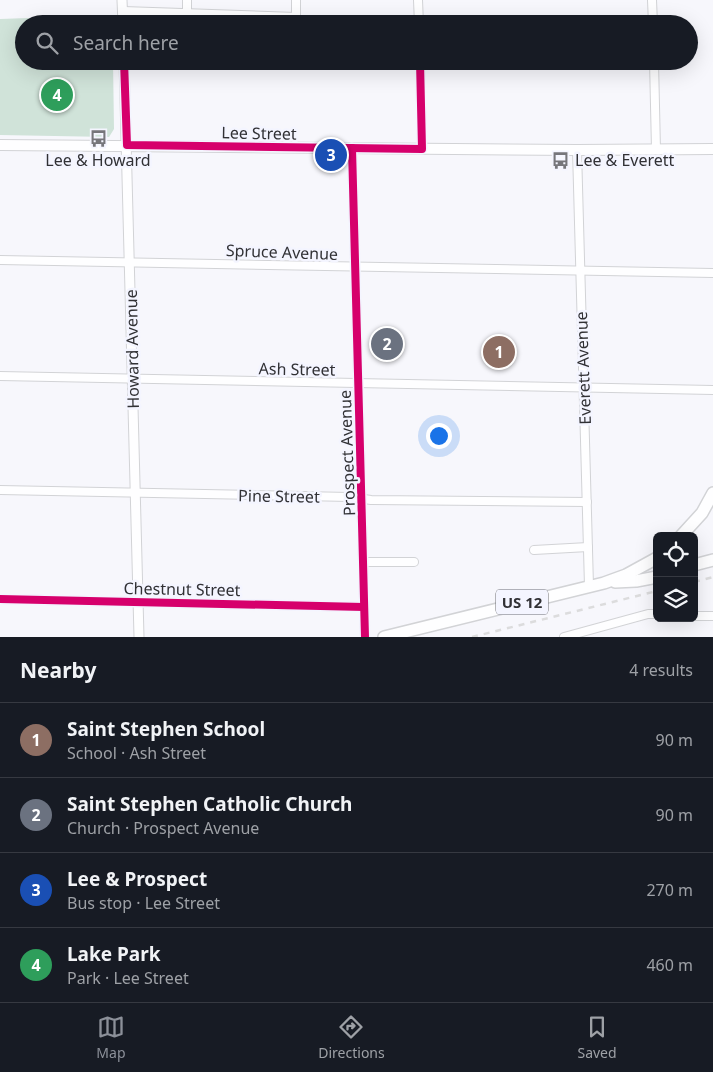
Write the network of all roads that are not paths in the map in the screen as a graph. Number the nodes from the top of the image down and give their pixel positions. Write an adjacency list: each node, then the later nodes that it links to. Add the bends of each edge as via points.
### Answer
1 (122, 0): 6 (street)
2 (187, 0): 7 (street)
3 (296, 0): 10 (street)
4 (418, 0): 11 (street)
5 (652, 0): 12 (street)
6 (123, 11): 7 (street); 8 (street)
7 (187, 14): 9 (street)
8 (123, 15)
9 (214, 15)
10 (296, 15)
11 (419, 15)
12 (653, 15)
13 (124, 70): 17 (street, Howard Avenue)
14 (420, 70): 19 (street)
15 (654, 70): 22 (street)
16 (0, 145): 17 (main road, Lee Street)
17 (127, 145): 18 (main road, Lee Street); 24 (street, Howard Avenue)
18 (352, 148): 19 (main road, Lee Street); 25 (street, Prospect Avenue)
19 (422, 149): 21 (main road, Lee Street)
20 (713, 149): 22 (main road, Lee Street)
21 (577, 150): 22 (main road, Lee Street); 26 (street, Everett Avenue)
22 (656, 150)
23 (0, 260): 24 (street, Spruce Avenue)
24 (130, 262): 25 (street, Spruce Avenue); 29 (street, Howard Avenue)
25 (355, 268): 26 (street, Spruce Avenue); 30 (street, Prospect Avenue)
26 (580, 270): 27 (street, Spruce Avenue); 31 (street, Everett Avenue)
27 (713, 273)
28 (0, 376): 29 (street, Ash Street)
29 (133, 379): 30 (street, Ash Street); 34 (street, Howard Avenue)
30 (358, 384): 31 (street, Ash Street); 36 (street, Prospect Avenue)
31 (584, 387): 32 (street, Ash Street); 37 (street, Everett Avenue)
32 (713, 390)
33 (0, 490): 34 (street, Pine Street)
34 (136, 493): 36 (street, Pine Street); 51 (street, Howard Avenue)
35 (713, 493): 38 (main road, via 702,513)
36 (362, 499): 37 (street, Pine Street); 44 (street, Prospect Avenue)
37 (587, 502): 39 (street, Everett Avenue)
38 (685, 532)
39 (588, 547): 40 (street); 49 (street, Everett Avenue)
40 (534, 550)
41 (698, 559): 42 (street)
42 (713, 559): 46 (main road)
43 (653, 560): 48 (main road, US 12, via 626,575)
44 (363, 562): 45 (street); 52 (street, Prospect Avenue)
45 (414, 562)
46 (698, 564)
47 (653, 578): 48 (main road)
48 (604, 582): 49 (main road, US 12)
49 (589, 586): 59 (main road, US 12)
50 (0, 599): 51 (street, Chestnut Street)
51 (138, 602): 52 (street, Chestnut Street); 57 (street, Howard Avenue)
52 (364, 607): 58 (street, Prospect Avenue)
53 (653, 614): 56 (street)
54 (698, 616): 55 (street)
55 (713, 616)
56 (592, 634): 60 (street)
57 (139, 637)
58 (365, 637)
59 (384, 637)
60 (564, 637)

